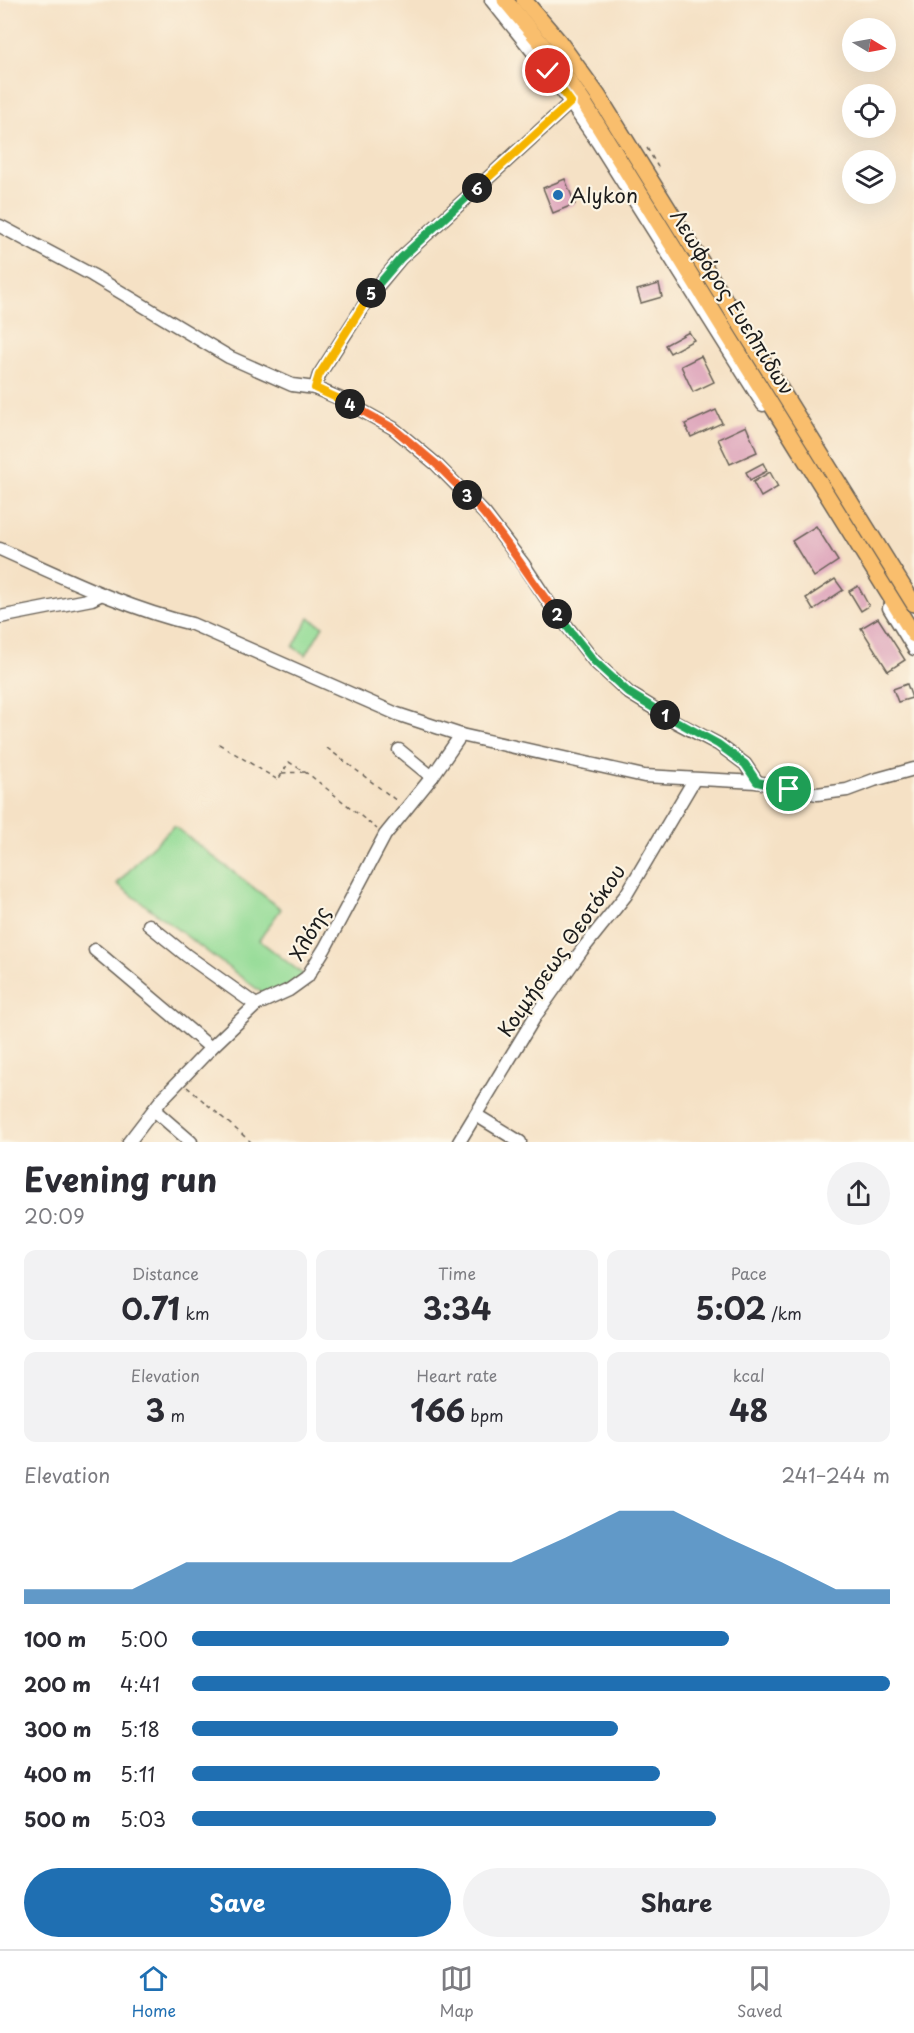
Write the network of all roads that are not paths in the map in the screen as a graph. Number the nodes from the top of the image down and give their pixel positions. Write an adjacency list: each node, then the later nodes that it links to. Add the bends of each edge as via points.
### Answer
1 (491, 0): 4 (street)
2 (505, 0): 11 (main road, Λεωφόρος Ευελπίδων, via 552,56 586,106)
3 (524, 0): 9 (main road, Λεωφόρος Ευελπίδων, via 599,98)
4 (571, 102): 6 (street, via 401,258 372,293 319,375); 12 (street)
5 (0, 226): 6 (street, via 92,275 228,357 292,385)
6 (315, 388): 18 (street, via 393,428 436,464 485,514 594,661 629,693 745,764)
7 (0, 549): 8 (street)
8 (102, 594): 10 (street); 13 (street, via 192,624 397,714)
9 (914, 604)
10 (0, 617)
11 (914, 634)
12 (914, 650)
13 (461, 735): 16 (street, Χλόης); 17 (street, via 645,776)
14 (399, 750): 16 (street)
15 (914, 769): 18 (street, via 847,790 817,794)
16 (432, 777): 21 (street, Χλόης, via 385,835 307,977)
17 (694, 780): 18 (street); 24 (street, Κοιμήσεως Θεοτόκου, via 626,895 536,1015)
18 (757, 782)
19 (149, 925): 21 (street)
20 (95, 950): 22 (street)
21 (256, 1005): 22 (street, Χλόης)
22 (211, 1048): 23 (street, Χλόης)
23 (154, 1110): 25 (street, Χλόης); 26 (street)
24 (476, 1115): 27 (street, Κοιμήσεως Θεοτόκου); 28 (street)
25 (129, 1142)
26 (190, 1142)
27 (459, 1142)
28 (520, 1142)

